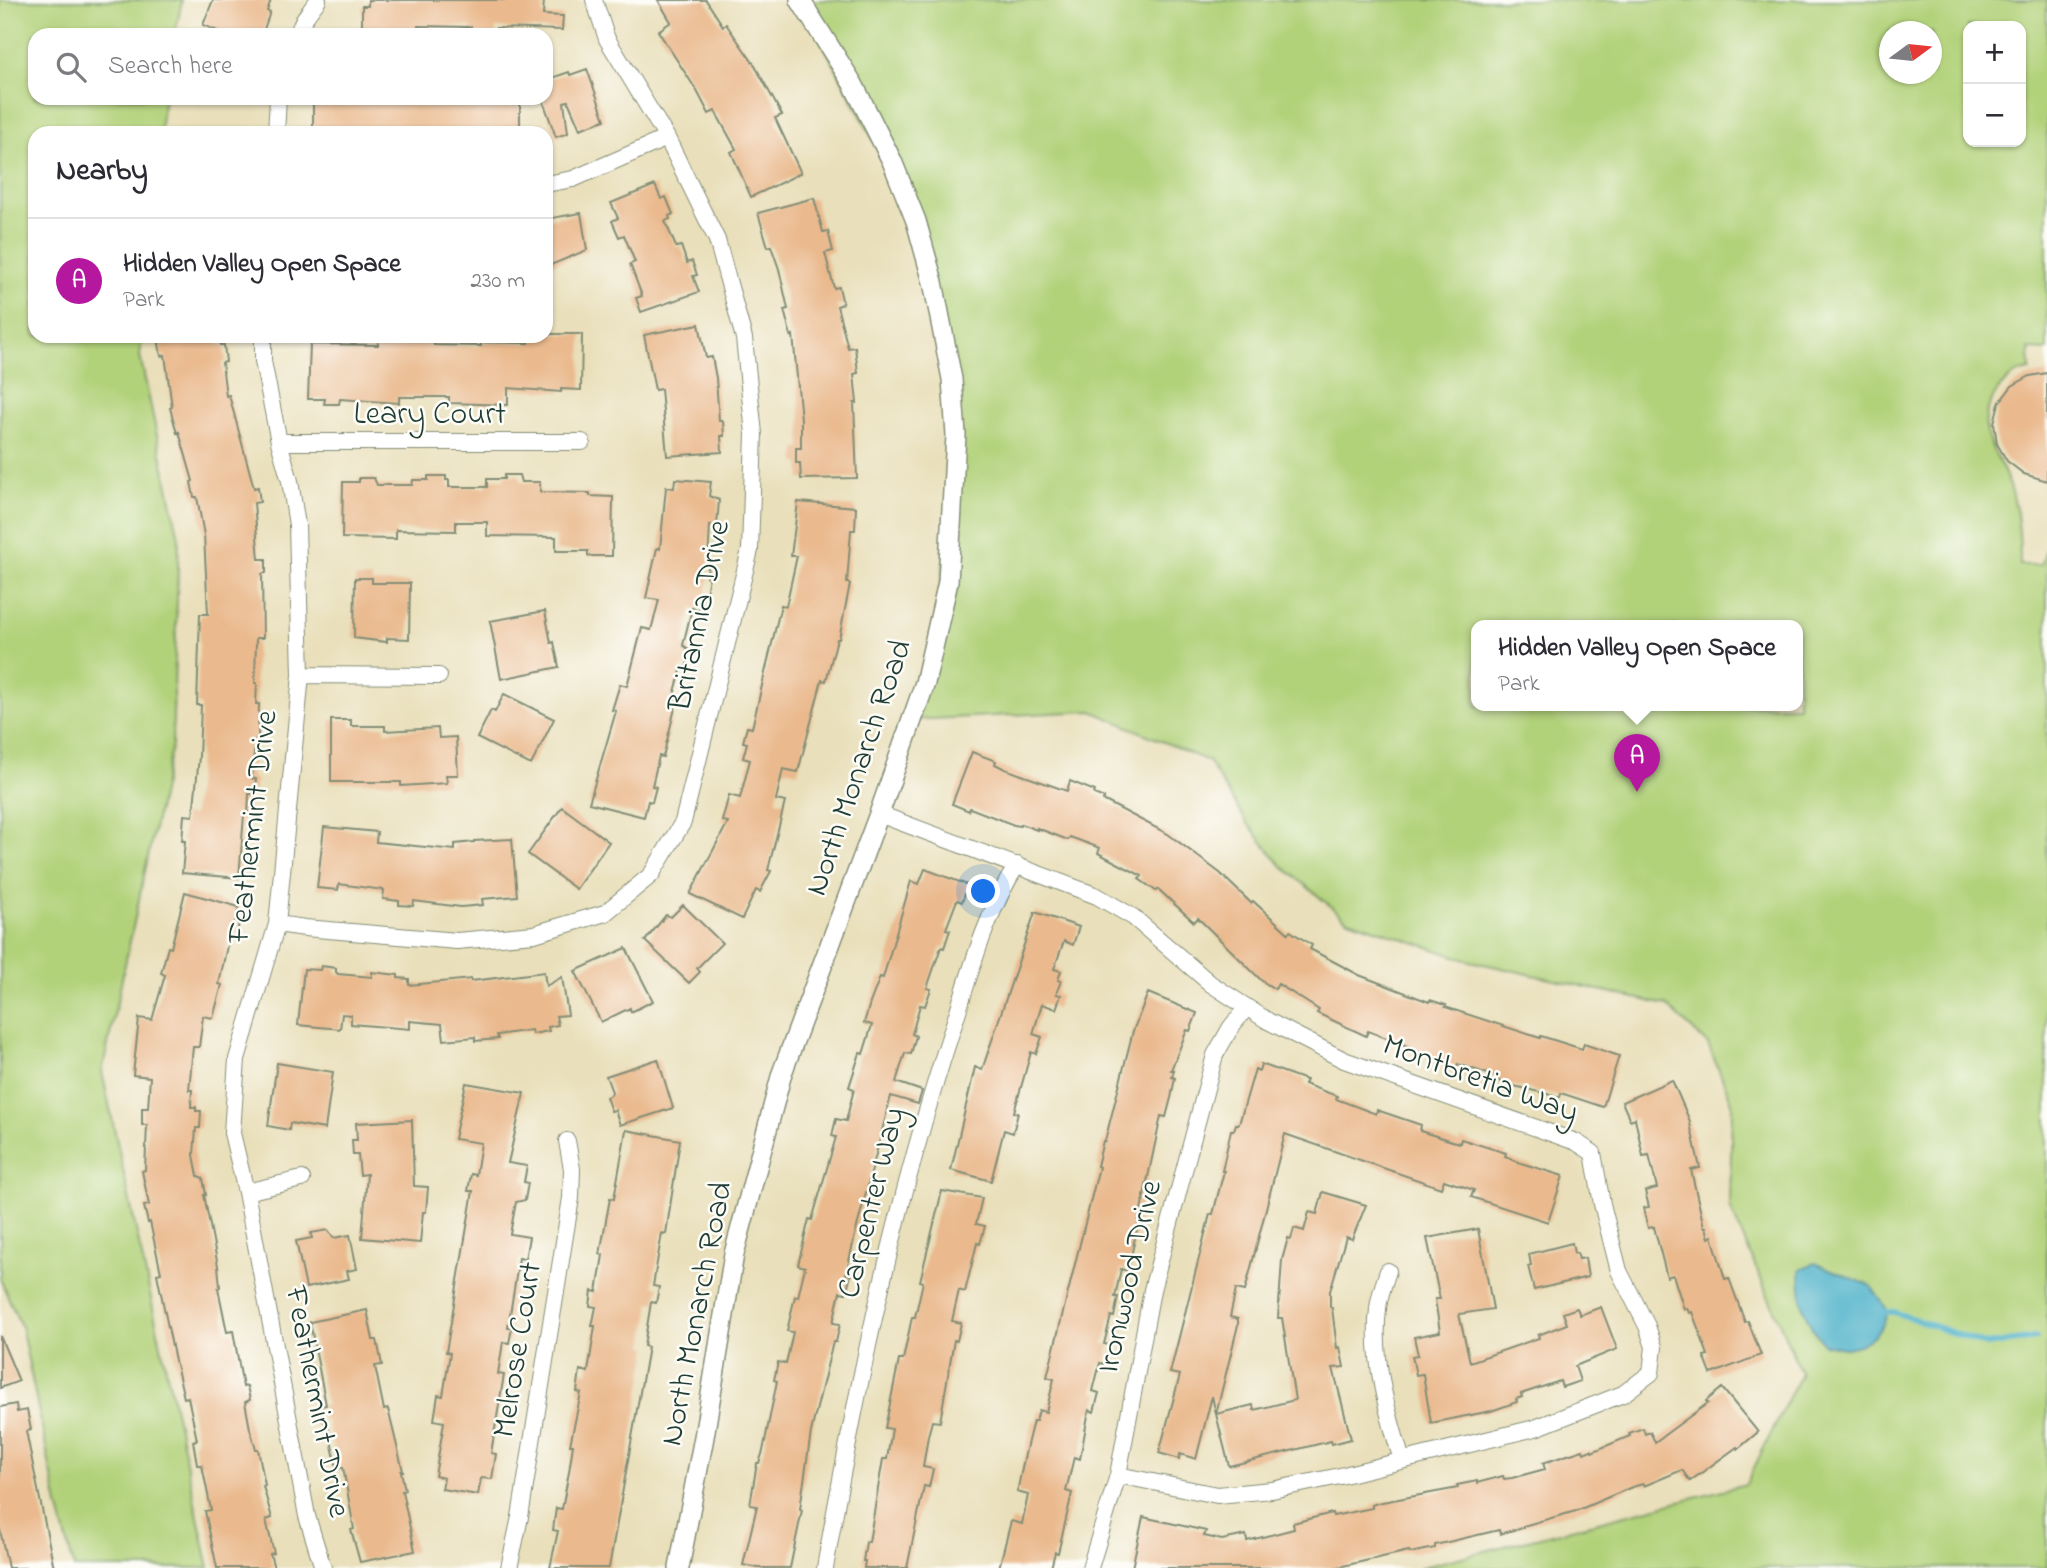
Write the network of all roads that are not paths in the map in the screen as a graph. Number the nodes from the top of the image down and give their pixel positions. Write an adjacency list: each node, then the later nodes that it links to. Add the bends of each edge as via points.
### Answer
1 (318, 0): 4 (street)
2 (594, 0): 7 (street, Britannia Drive, via 607,39)
3 (800, 0): 14 (street, North Monarch Road, via 853,84 916,221 952,379 956,435 948,582 925,683)
4 (301, 28)
5 (277, 105): 6 (street)
6 (276, 126)
7 (667, 138): 8 (street, via 573,179); 16 (street, Britannia Drive, via 717,240 744,338 754,434 750,550 683,822 651,875 605,913 534,934 457,941)
8 (553, 183)
9 (263, 343): 10 (street, Feathermint Drive)
10 (279, 442): 11 (street, Leary Court); 12 (street, Feathermint Drive, via 296,525)
11 (582, 442)
12 (301, 675): 13 (street); 16 (street, Feathermint Drive)
13 (439, 676)
14 (879, 814): 15 (street, Montbretia Way); 26 (street, North Monarch Road, via 782,1073 734,1254)
15 (1017, 865): 17 (street, Montbretia Way, via 1097,895 1133,917 1211,984); 27 (street, Carpenter Way, via 1002,888 929,1098 869,1332)
16 (277, 924): 20 (street, Feathermint Drive, via 237,1059 232,1133)
17 (1247, 1007): 22 (street, Montbretia Way, via 1343,1060 1576,1142 1593,1153 1619,1272 1654,1347 1651,1373 1623,1394 1535,1428); 23 (street, Ironwood Drive, via 1215,1055 1152,1290)
18 (566, 1140): 25 (street, Melrose Court, via 571,1198)
19 (302, 1179): 20 (street)
20 (246, 1192): 24 (street, Feathermint Drive, via 307,1516)
21 (1388, 1271): 22 (street, via 1376,1333 1379,1368)
22 (1402, 1460): 23 (street, Montbretia Way, via 1272,1490 1216,1495)
23 (1118, 1475): 28 (street, Ironwood Drive)
24 (323, 1568)
25 (509, 1568)
26 (679, 1568)
27 (824, 1568)
28 (1090, 1568)

